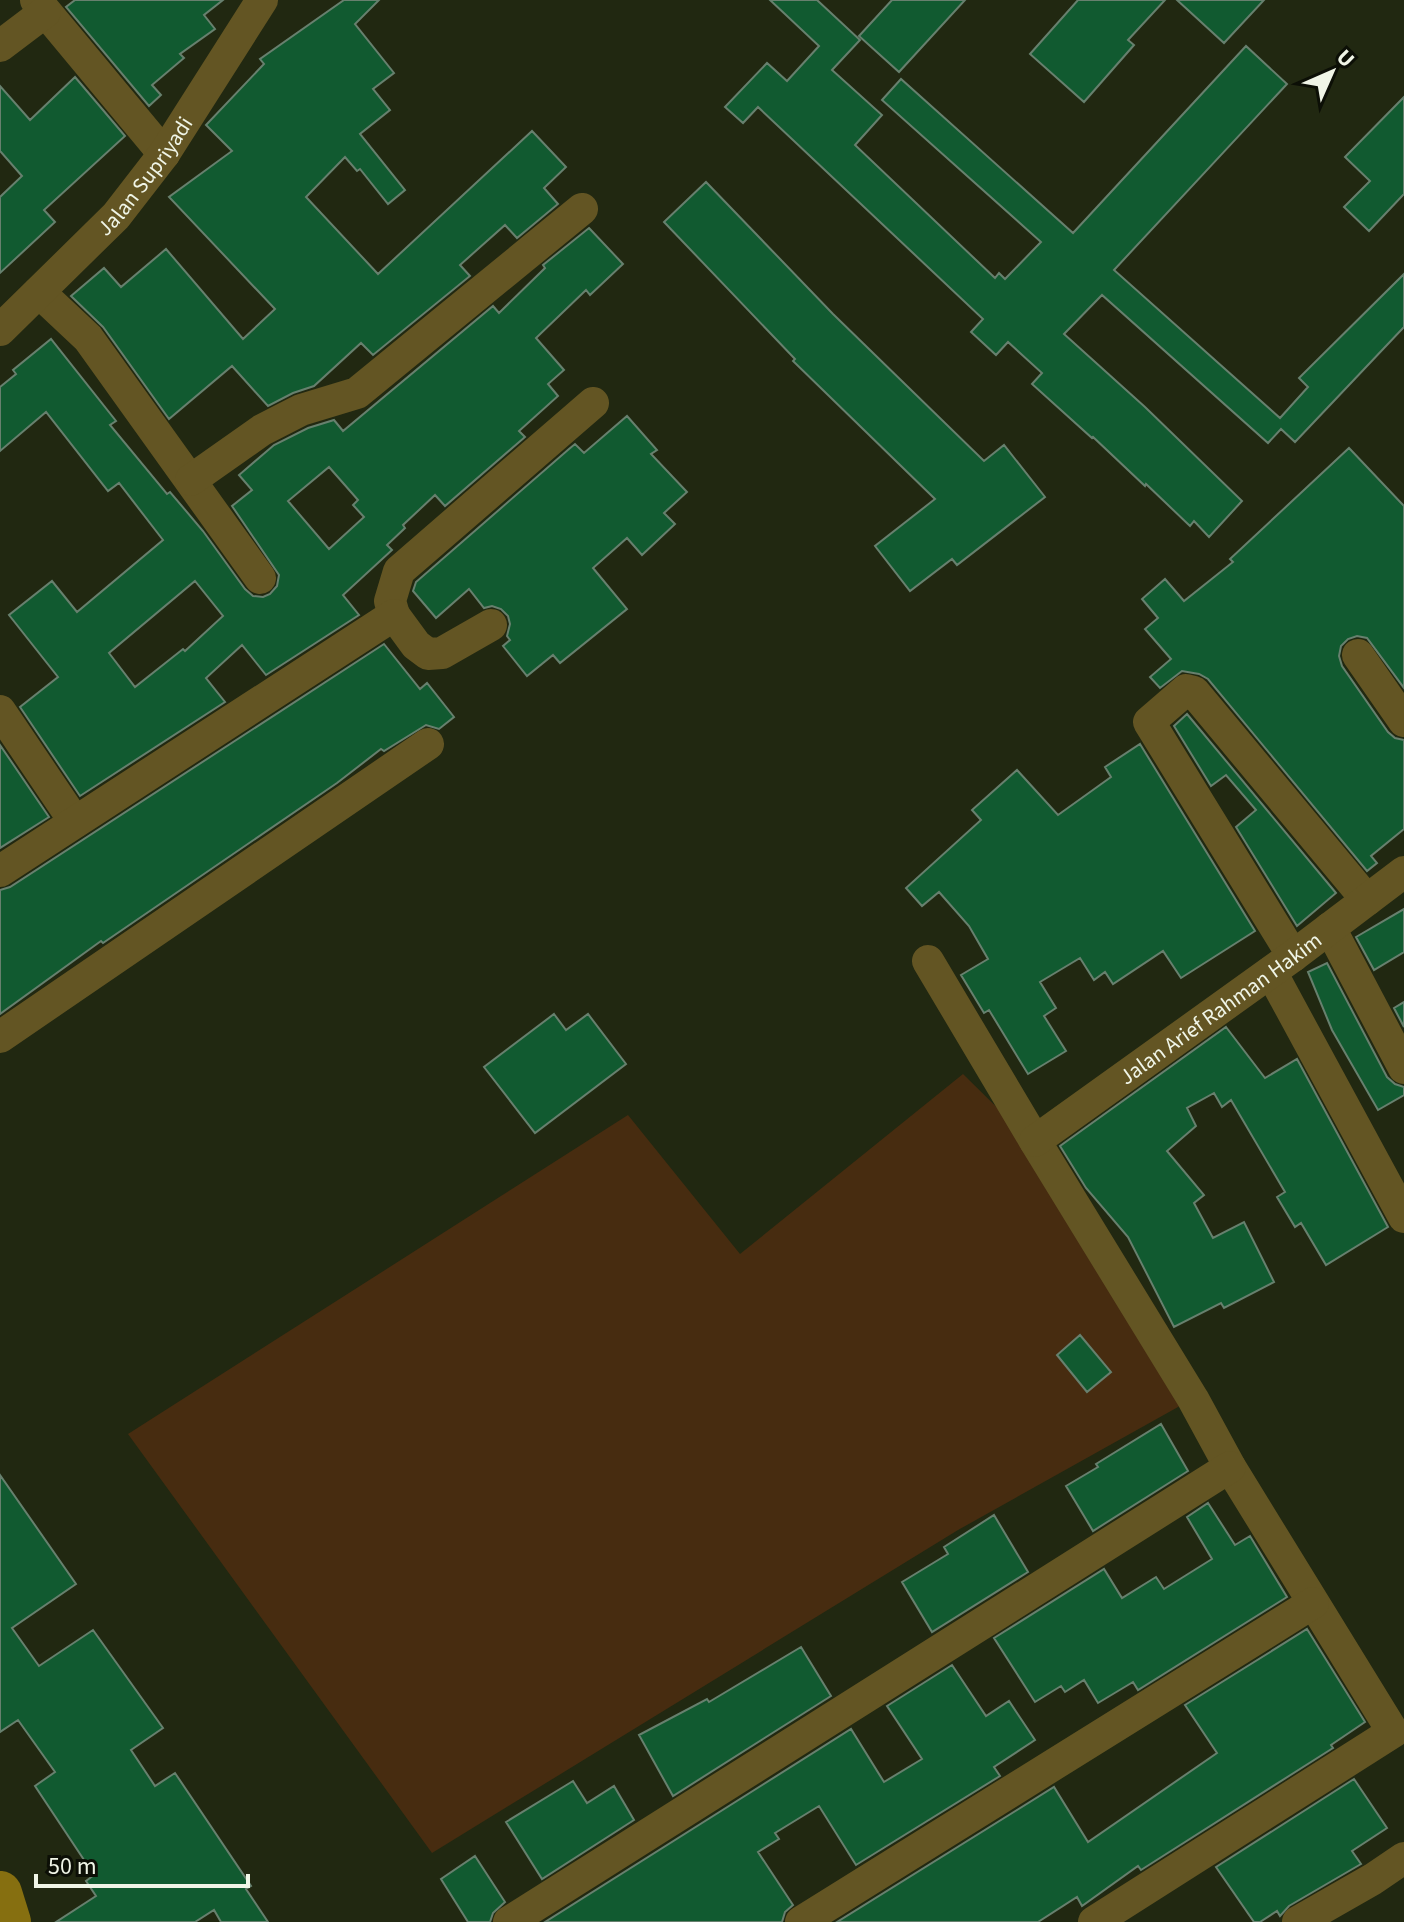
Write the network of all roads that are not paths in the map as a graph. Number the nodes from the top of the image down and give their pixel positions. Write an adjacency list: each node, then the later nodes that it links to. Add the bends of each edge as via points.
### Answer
1 (262, 0): 4 (street, Jalan Supriyadi)
2 (41, 6): 3 (street); 4 (street)
3 (0, 46)
4 (164, 154): 6 (street, Jalan Supriyadi, via 116,216)
5 (582, 209): 9 (street, via 366,387 262,430)
6 (39, 292): 7 (street, Jalan Supriyadi); 9 (street, via 88,338)
7 (0, 330)
8 (593, 403): 11 (street, via 399,571 390,601)
9 (191, 480): 10 (street)
10 (260, 578)
11 (394, 615): 12 (street, via 428,654 442,653); 17 (street)
12 (491, 625)
13 (1358, 655): 15 (street)
14 (0, 711): 17 (street)
15 (1404, 721)
16 (428, 744): 23 (street)
17 (75, 822): 18 (street)
18 (0, 871)
19 (1404, 872): 20 (street, Jalan Arief Rahman Hakim)
20 (1367, 900): 21 (street, Jalan Arief Rahman Hakim); 21 (street, via 1194,692 1186,690 1149,722)
21 (1300, 951): 24 (street); 25 (street, Jalan Arief Rahman Hakim); 26 (street)
22 (928, 961): 25 (street)
23 (0, 1037)
24 (1404, 1068)
25 (1035, 1141): 27 (street)
26 (1404, 1217)
27 (1230, 1467): 28 (street); 33 (street)
28 (1313, 1603): 29 (street); 34 (street)
29 (1399, 1741): 35 (street)
30 (1404, 1858): 36 (street)
31 (0, 1893): 32 (main road)
32 (9, 1922)
33 (509, 1922)
34 (801, 1922)
35 (1094, 1922)
36 (1298, 1922)

